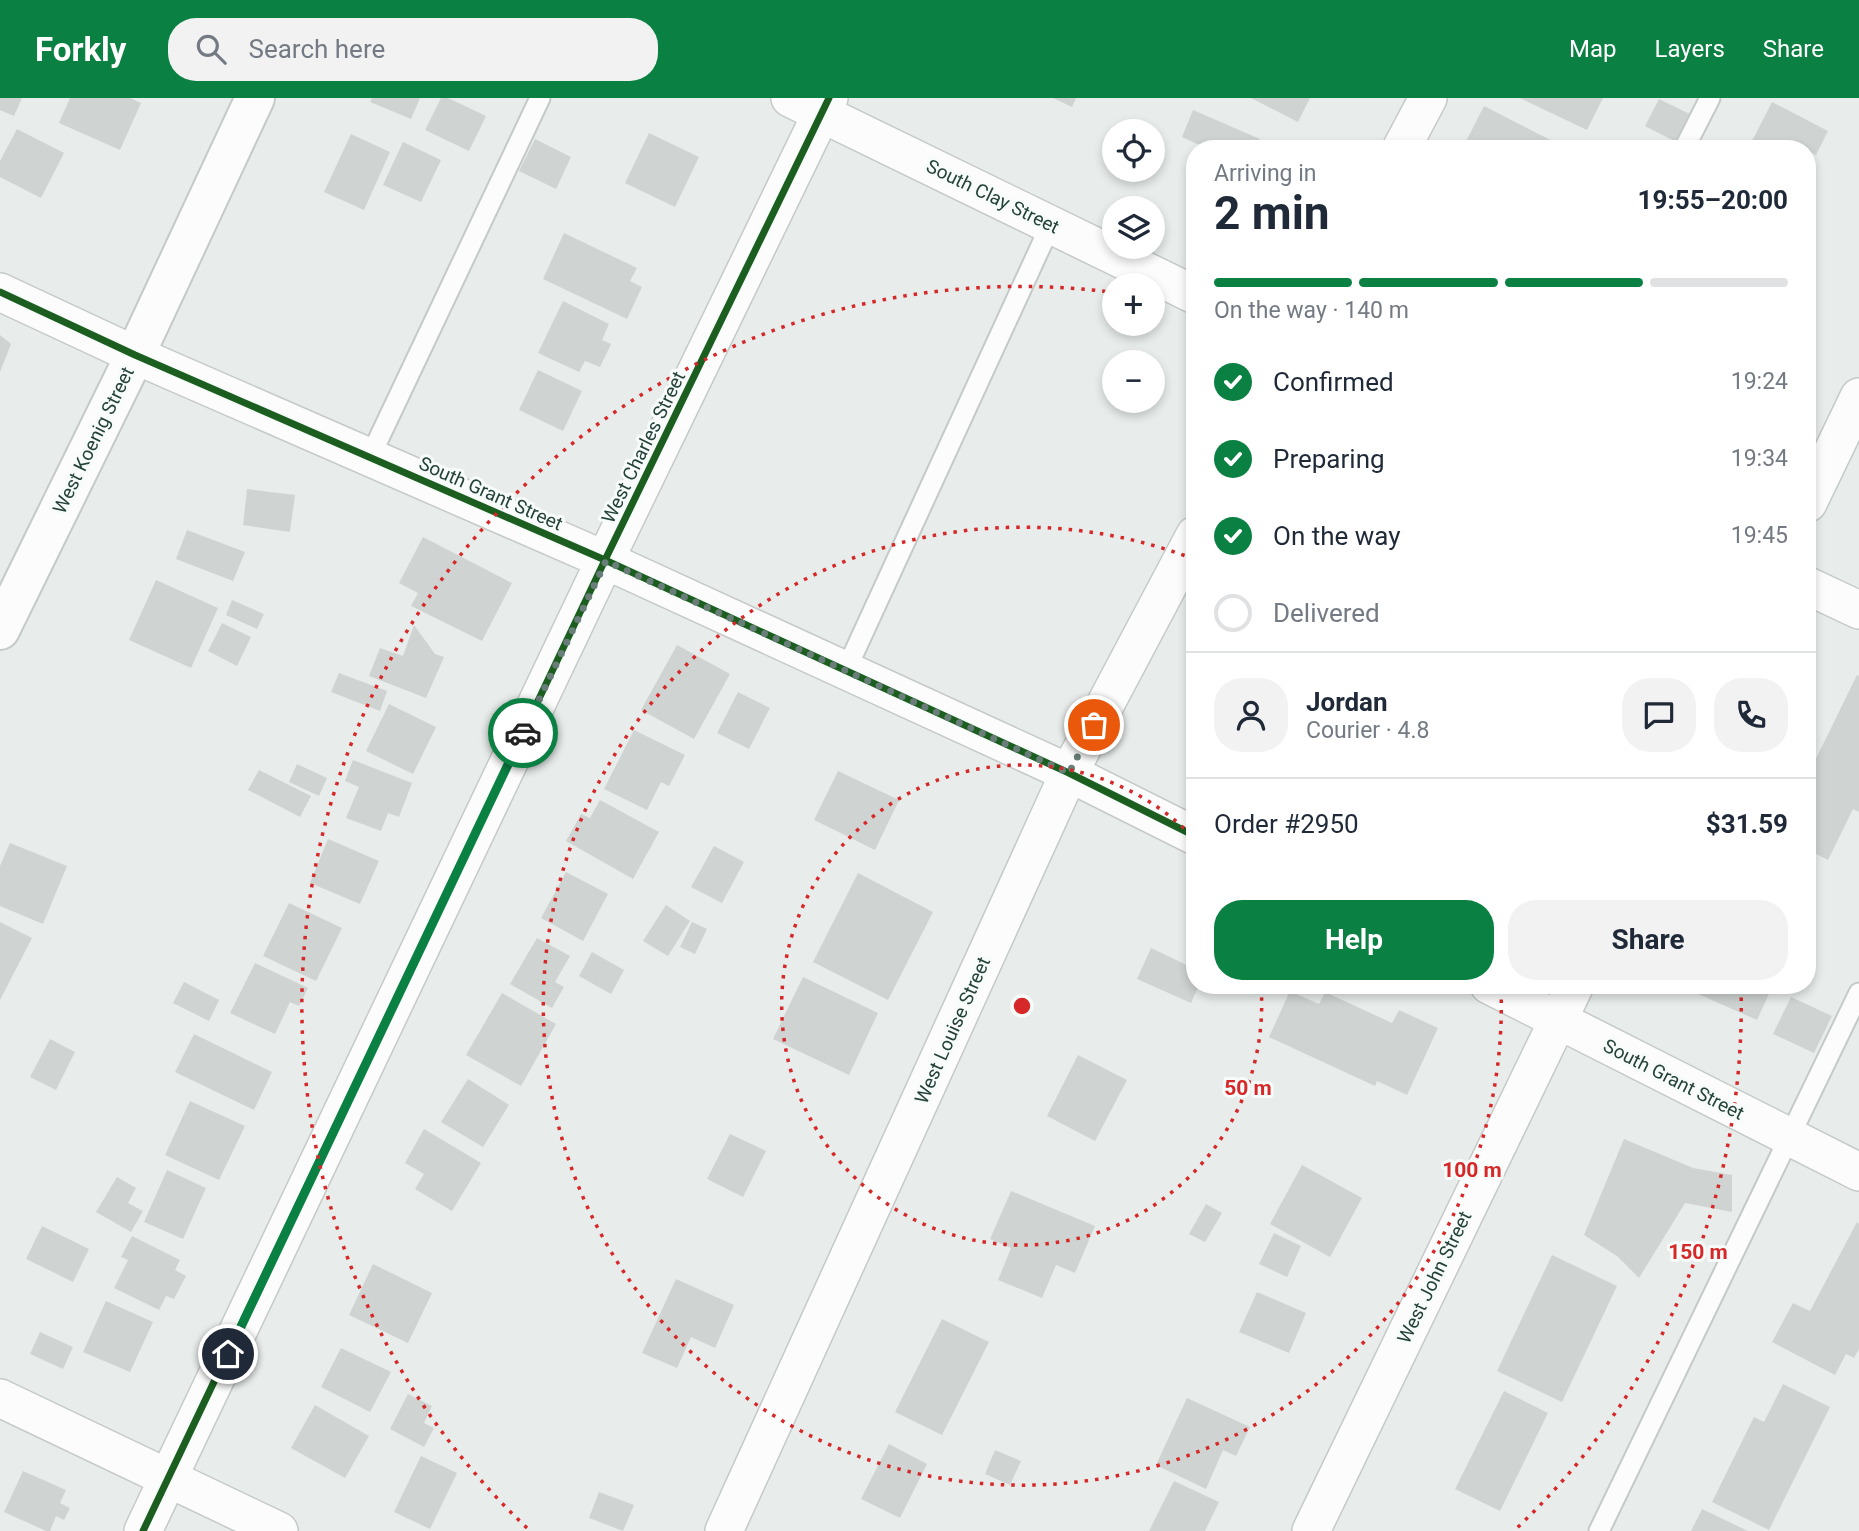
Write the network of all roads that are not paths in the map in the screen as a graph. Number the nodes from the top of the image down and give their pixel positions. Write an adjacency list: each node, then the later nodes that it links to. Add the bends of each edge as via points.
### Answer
1 (255, 98): 11 (street, West Koenig Street)
2 (540, 98): 13 (lane)
3 (1428, 98): 6 (street)
4 (1710, 98): 7 (lane)
5 (813, 103): 8 (street, South Clay Street); 16 (street, West Charles Street)
6 (1406, 140)
7 (1689, 140)
8 (1051, 225): 9 (street, South Clay Street); 20 (lane)
9 (1186, 291)
10 (0, 292): 11 (street, South Grant Street)
11 (135, 355): 13 (street, South Grant Street); 19 (street, West Koenig Street)
12 (1859, 397): 14 (street)
13 (370, 457): 16 (street, South Grant Street)
14 (1816, 486)
15 (1186, 552): 21 (street, West Louise Street)
16 (606, 561): 20 (street, South Grant Street); 30 (street, West Charles Street)
17 (1816, 590): 18 (street)
18 (1859, 610)
19 (0, 630)
20 (846, 670): 21 (street, South Grant Street)
21 (1069, 773): 22 (street, South Grant Street); 33 (street, West Louise Street)
22 (1186, 832)
23 (1859, 993): 27 (lane)
24 (1507, 994): 26 (street, South Grant Street)
25 (1571, 994): 26 (street, West John Street)
26 (1558, 1020): 27 (street, South Grant Street); 34 (street, West John Street)
27 (1790, 1137): 28 (street, South Grant Street); 35 (lane)
28 (1859, 1172)
29 (0, 1398): 30 (street)
30 (169, 1478): 31 (street, West Charles Street); 32 (street)
31 (143, 1531)
32 (279, 1531)
33 (724, 1531)
34 (1311, 1531)
35 (1599, 1531)

